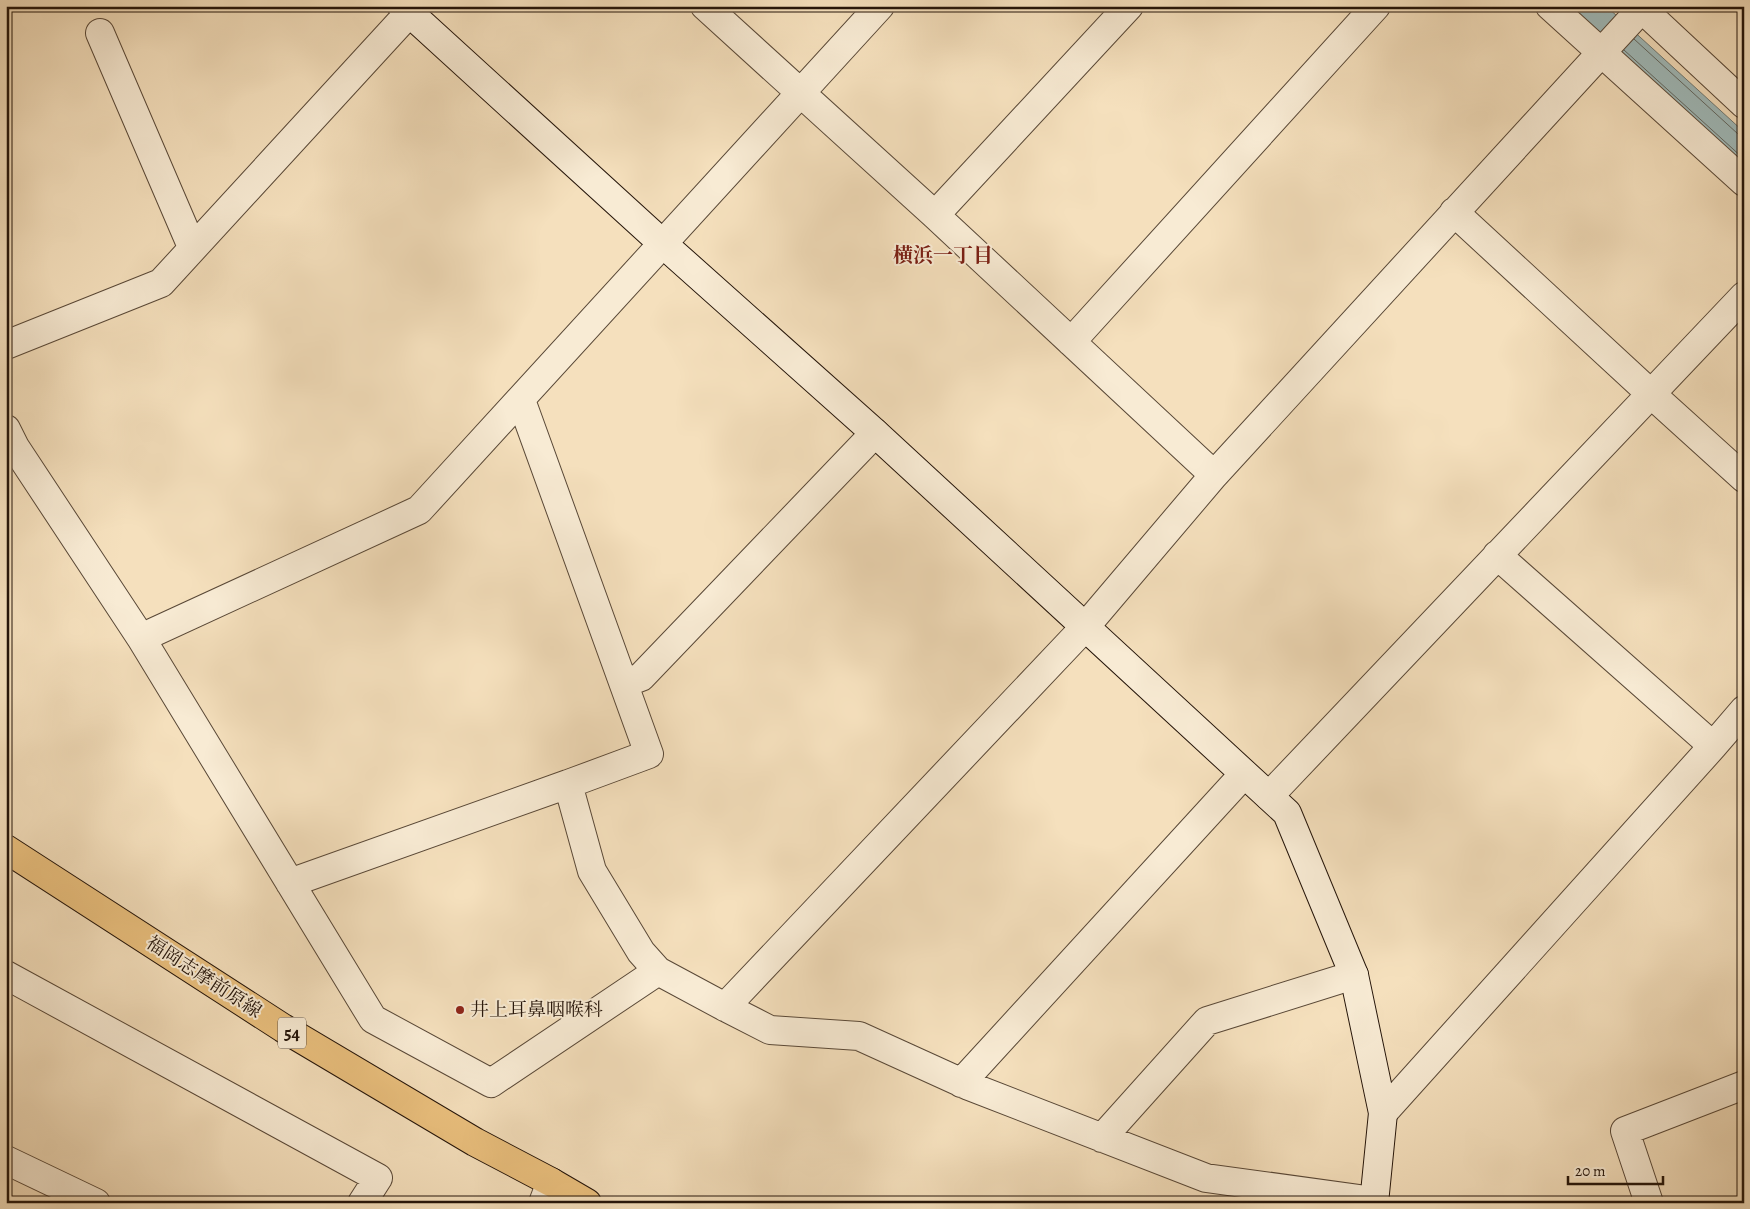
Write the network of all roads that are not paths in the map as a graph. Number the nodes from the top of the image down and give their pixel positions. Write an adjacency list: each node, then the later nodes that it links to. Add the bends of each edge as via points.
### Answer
1 (705, 6): 10 (street)
2 (880, 6): 10 (street)
3 (1129, 6): 14 (street)
4 (1376, 6): 18 (street)
5 (1550, 6): 9 (street)
6 (1641, 7): 9 (street); 11 (street)
7 (405, 10): 15 (street); 16 (street)
8 (100, 34): 16 (street)
9 (1601, 52): 12 (street); 13 (street)
10 (801, 92): 14 (street); 15 (street)
11 (1744, 104)
12 (1744, 182)
13 (1454, 212): 20 (street); 24 (street)
14 (935, 215): 18 (street)
15 (662, 243): 21 (street); 23 (street)
16 (192, 247): 19 (street, via 161,283)
17 (1744, 296): 20 (street)
18 (1071, 342): 24 (street)
19 (6, 345)
20 (1650, 393): 25 (street); 26 (street)
21 (521, 400): 28 (street, via 419,510); 29 (street)
22 (6, 429): 28 (street)
23 (875, 433): 27 (street); 29 (street, via 641,677)
24 (1214, 475): 27 (street)
25 (1744, 478)
26 (1497, 555): 31 (street); 34 (street)
27 (1084, 626): 32 (street); 40 (street)
28 (141, 638): 36 (street)
29 (624, 683): 33 (street, via 649,754)
30 (1744, 710): 31 (street)
31 (1713, 746): 43 (street)
32 (1244, 774): 34 (street); 41 (street)
33 (568, 784): 36 (street); 37 (street, via 592,871 641,952)
34 (1269, 796): 38 (street, via 1287,813)
35 (8, 854): 46 (main road, 福岡志摩前原線 / 54, via 283,1028 475,1142)
36 (290, 883): 37 (street, via 373,1019 491,1083)
37 (658, 971): 40 (street)
38 (1354, 974): 43 (street); 44 (street, via 1207,1021)
39 (6, 975): 49 (street, via 378,1178)
40 (725, 1007): 41 (street, via 770,1030 859,1036)
41 (961, 1083): 44 (street)
42 (1744, 1085): 51 (street, via 1625,1130)
43 (1383, 1113): 47 (street)
44 (1102, 1138): 47 (street, via 1206,1178)
45 (6, 1160): 48 (street)
46 (547, 1192): 50 (main road, 福岡志摩前原線 / 54)
47 (1374, 1202)
48 (96, 1203)
49 (362, 1203)
50 (587, 1203)
51 (1649, 1203)

